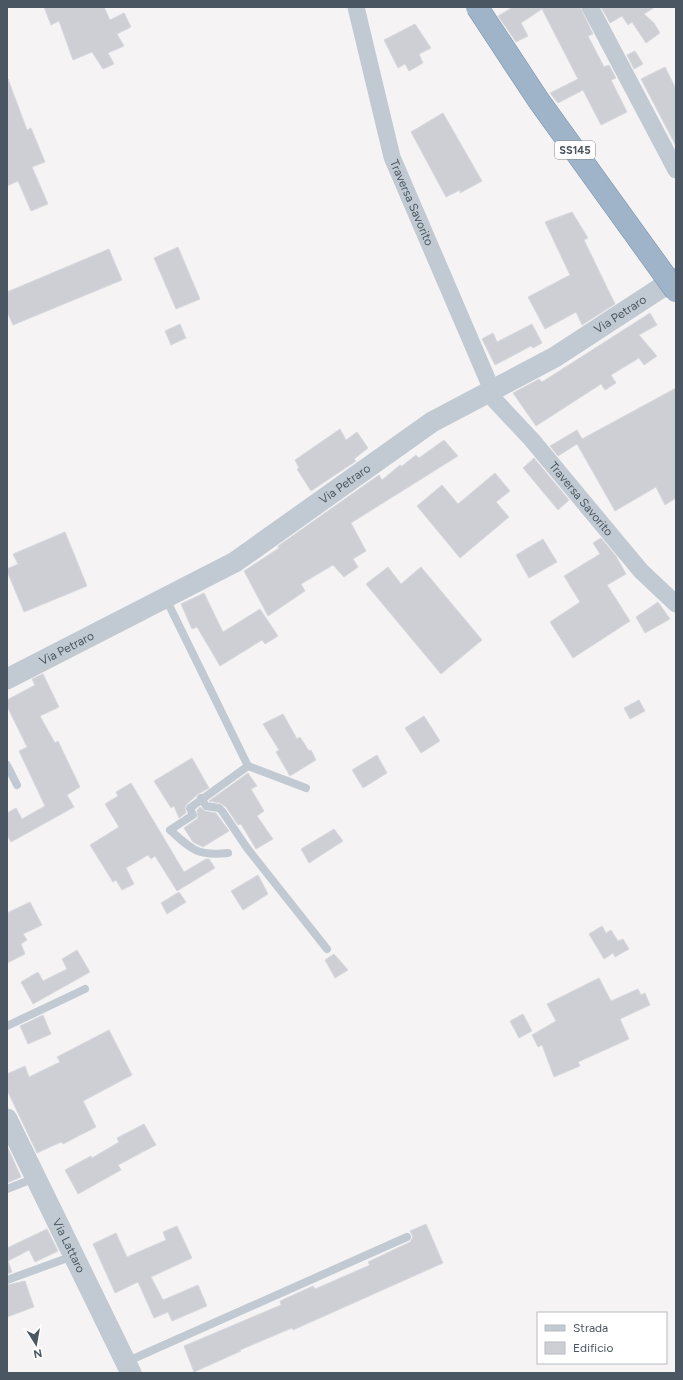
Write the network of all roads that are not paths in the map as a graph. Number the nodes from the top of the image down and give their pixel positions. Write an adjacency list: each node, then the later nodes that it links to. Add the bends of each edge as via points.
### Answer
1 (356, 7): 7 (street, Traversa Savorito, via 392,157)
2 (477, 7): 6 (highway, SS145, bridge, via 539,101)
3 (590, 7): 4 (street)
4 (676, 170)
5 (676, 278): 7 (street, Via Petraro, via 555,357)
6 (676, 291)
7 (490, 392): 8 (street, Via Petraro, via 432,422 235,562); 9 (street, Traversa Savorito, via 641,571)
8 (165, 598): 10 (street, Via Petraro); 12 (lane)
9 (676, 604)
10 (7, 679)
11 (7, 765): 13 (lane)
12 (248, 766): 14 (lane); 15 (lane)
13 (17, 785)
14 (306, 788)
15 (201, 798): 16 (lane, via 190,808 193,815 170,830 192,849 212,854); 17 (lane, via 206,806 222,811 247,848)
16 (228, 853)
17 (326, 949)
18 (85, 989): 19 (lane)
19 (7, 1026)
20 (7, 1119): 21 (street, Via Lattaro)
21 (35, 1178): 22 (lane); 24 (street, Via Lattaro)
22 (7, 1189)
23 (407, 1237): 26 (lane)
24 (73, 1256): 25 (lane); 26 (street, Via Lattaro)
25 (7, 1280)
26 (128, 1368)

